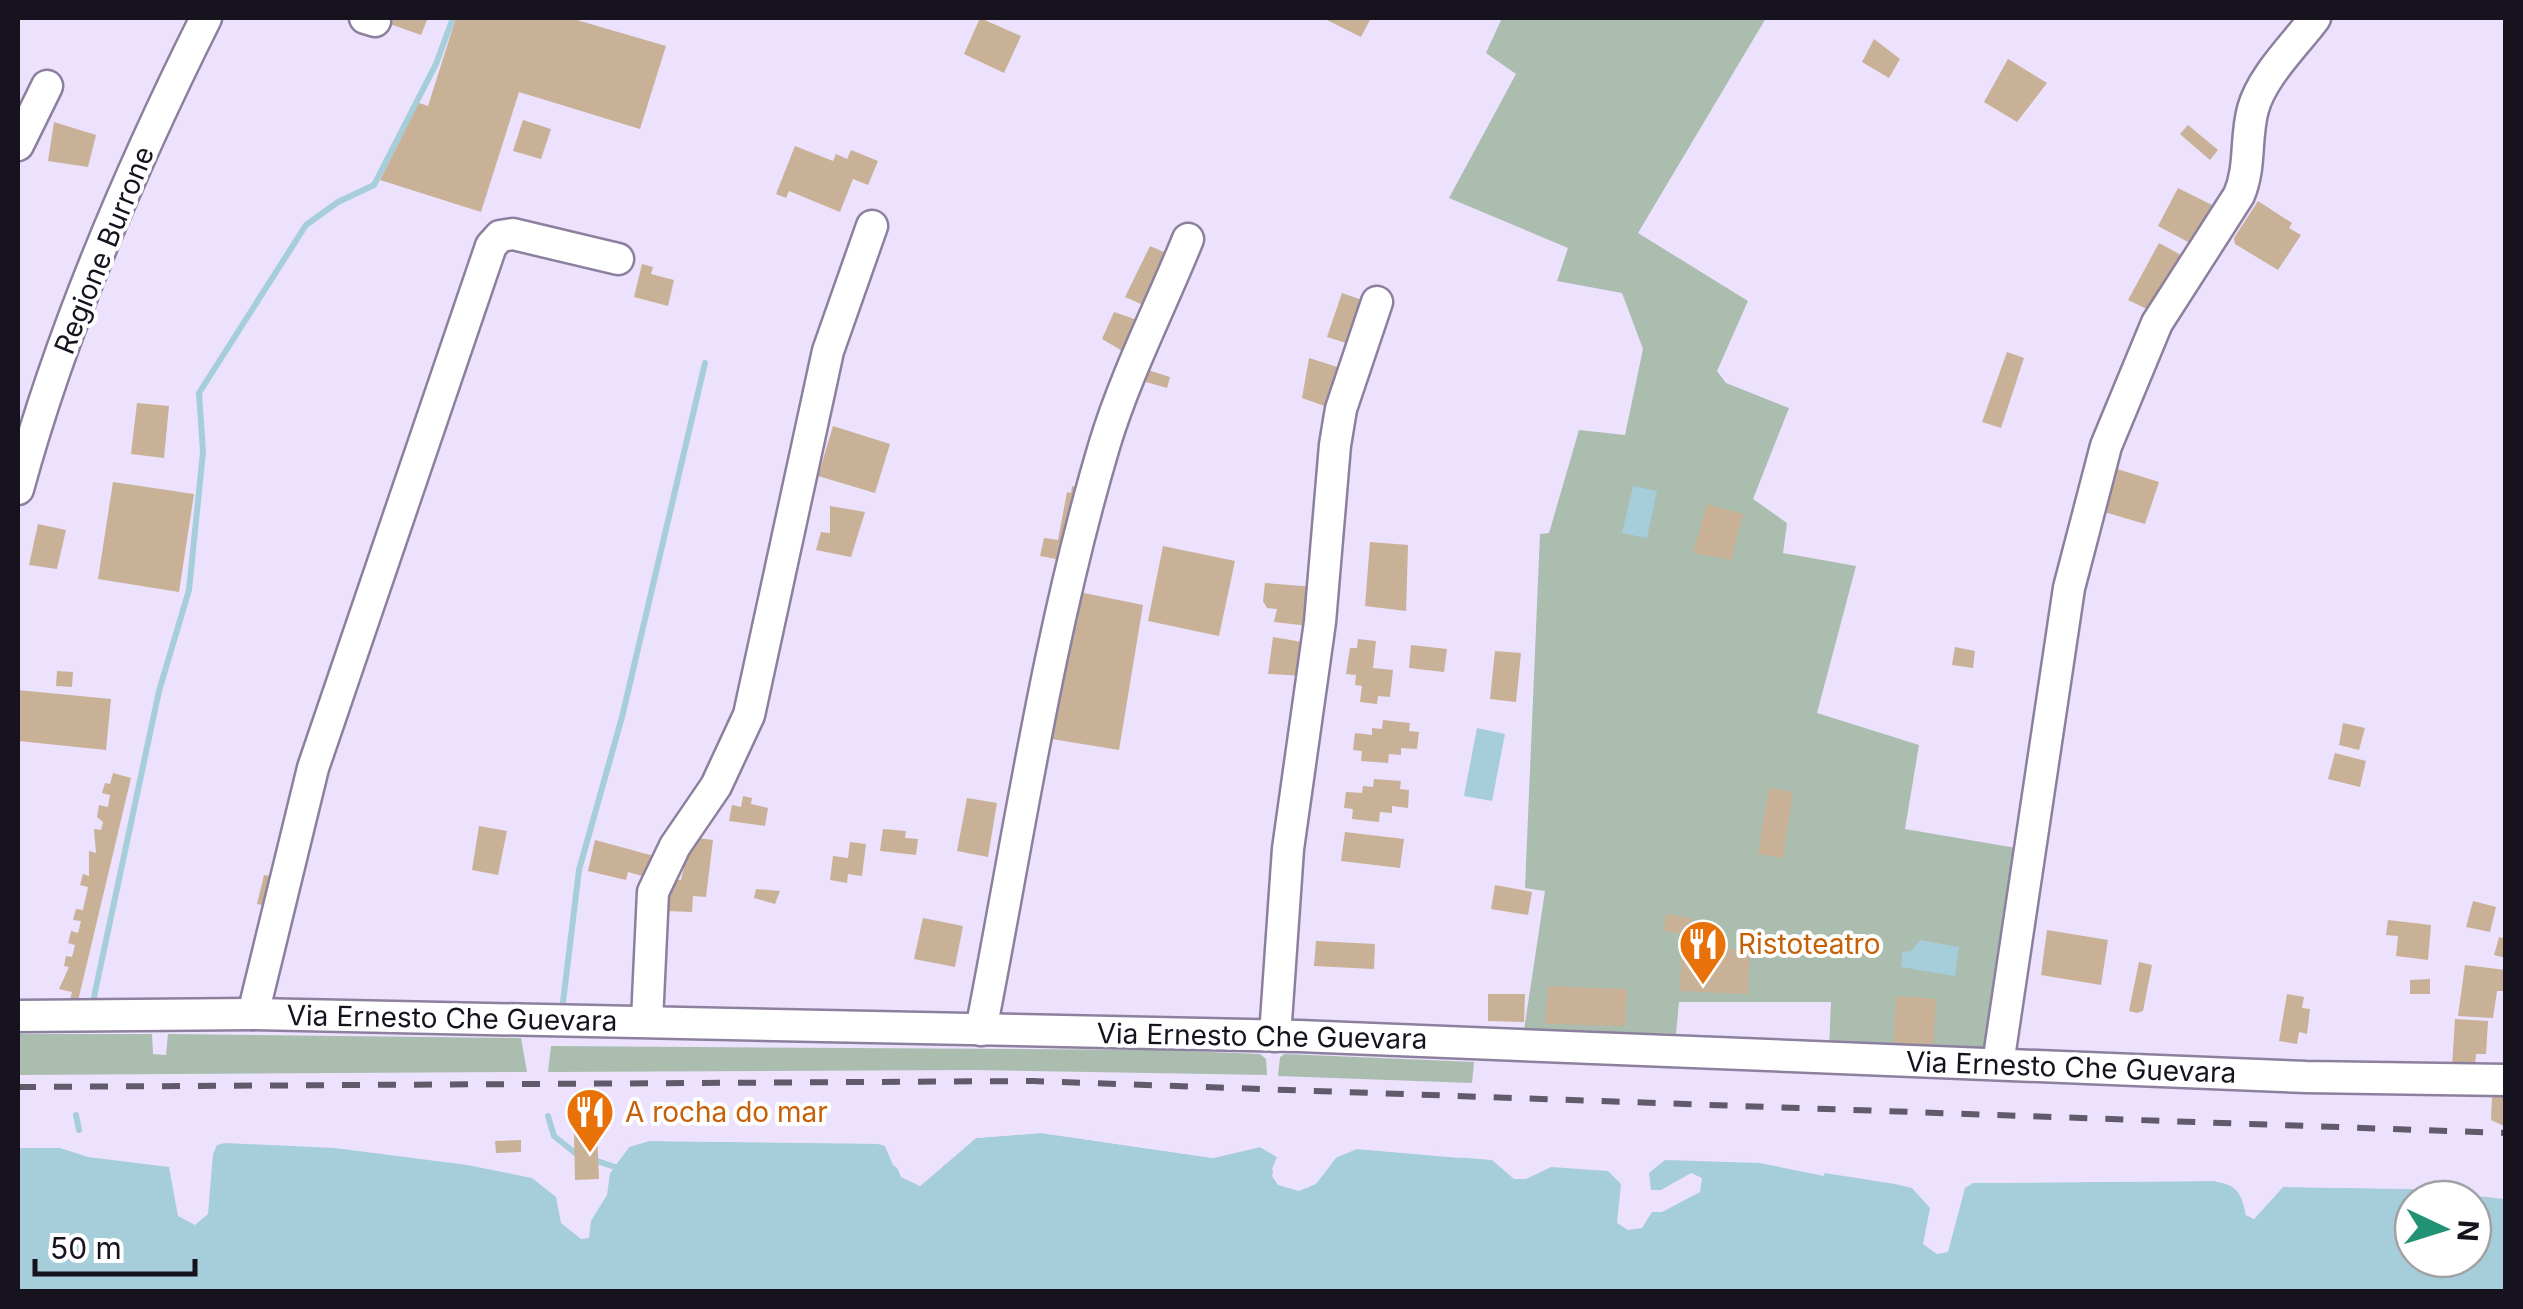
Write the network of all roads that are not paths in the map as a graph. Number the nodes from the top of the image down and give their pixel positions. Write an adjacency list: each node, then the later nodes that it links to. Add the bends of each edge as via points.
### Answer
1 (206, 18): 9 (street, Regione Burrone, via 148,137 48,391)
2 (2315, 18): 15 (street, via 2260,92 2252,110 2247,177 2157,322 2106,446 2069,588)
3 (47, 86): 4 (street)
4 (18, 145)
5 (872, 226): 12 (street, via 828,350 748,716 716,786 652,892)
6 (1188, 240): 13 (street, via 1106,440 1093,489)
7 (618, 259): 10 (street, via 514,234 491,246 313,768)
8 (1377, 302): 14 (street, via 1335,445 1320,622 1288,849)
9 (18, 488)
10 (252, 1014): 11 (street, Via Ernesto Che Guevara); 12 (street, Via Ernesto Che Guevara)
11 (18, 1016)
12 (648, 1021): 13 (street, Via Ernesto Che Guevara)
13 (981, 1030): 14 (street, Via Ernesto Che Guevara)
14 (1275, 1036): 15 (street, Via Ernesto Che Guevara)
15 (1998, 1064): 16 (street, Via Ernesto Che Guevara)
16 (2506, 1080)

